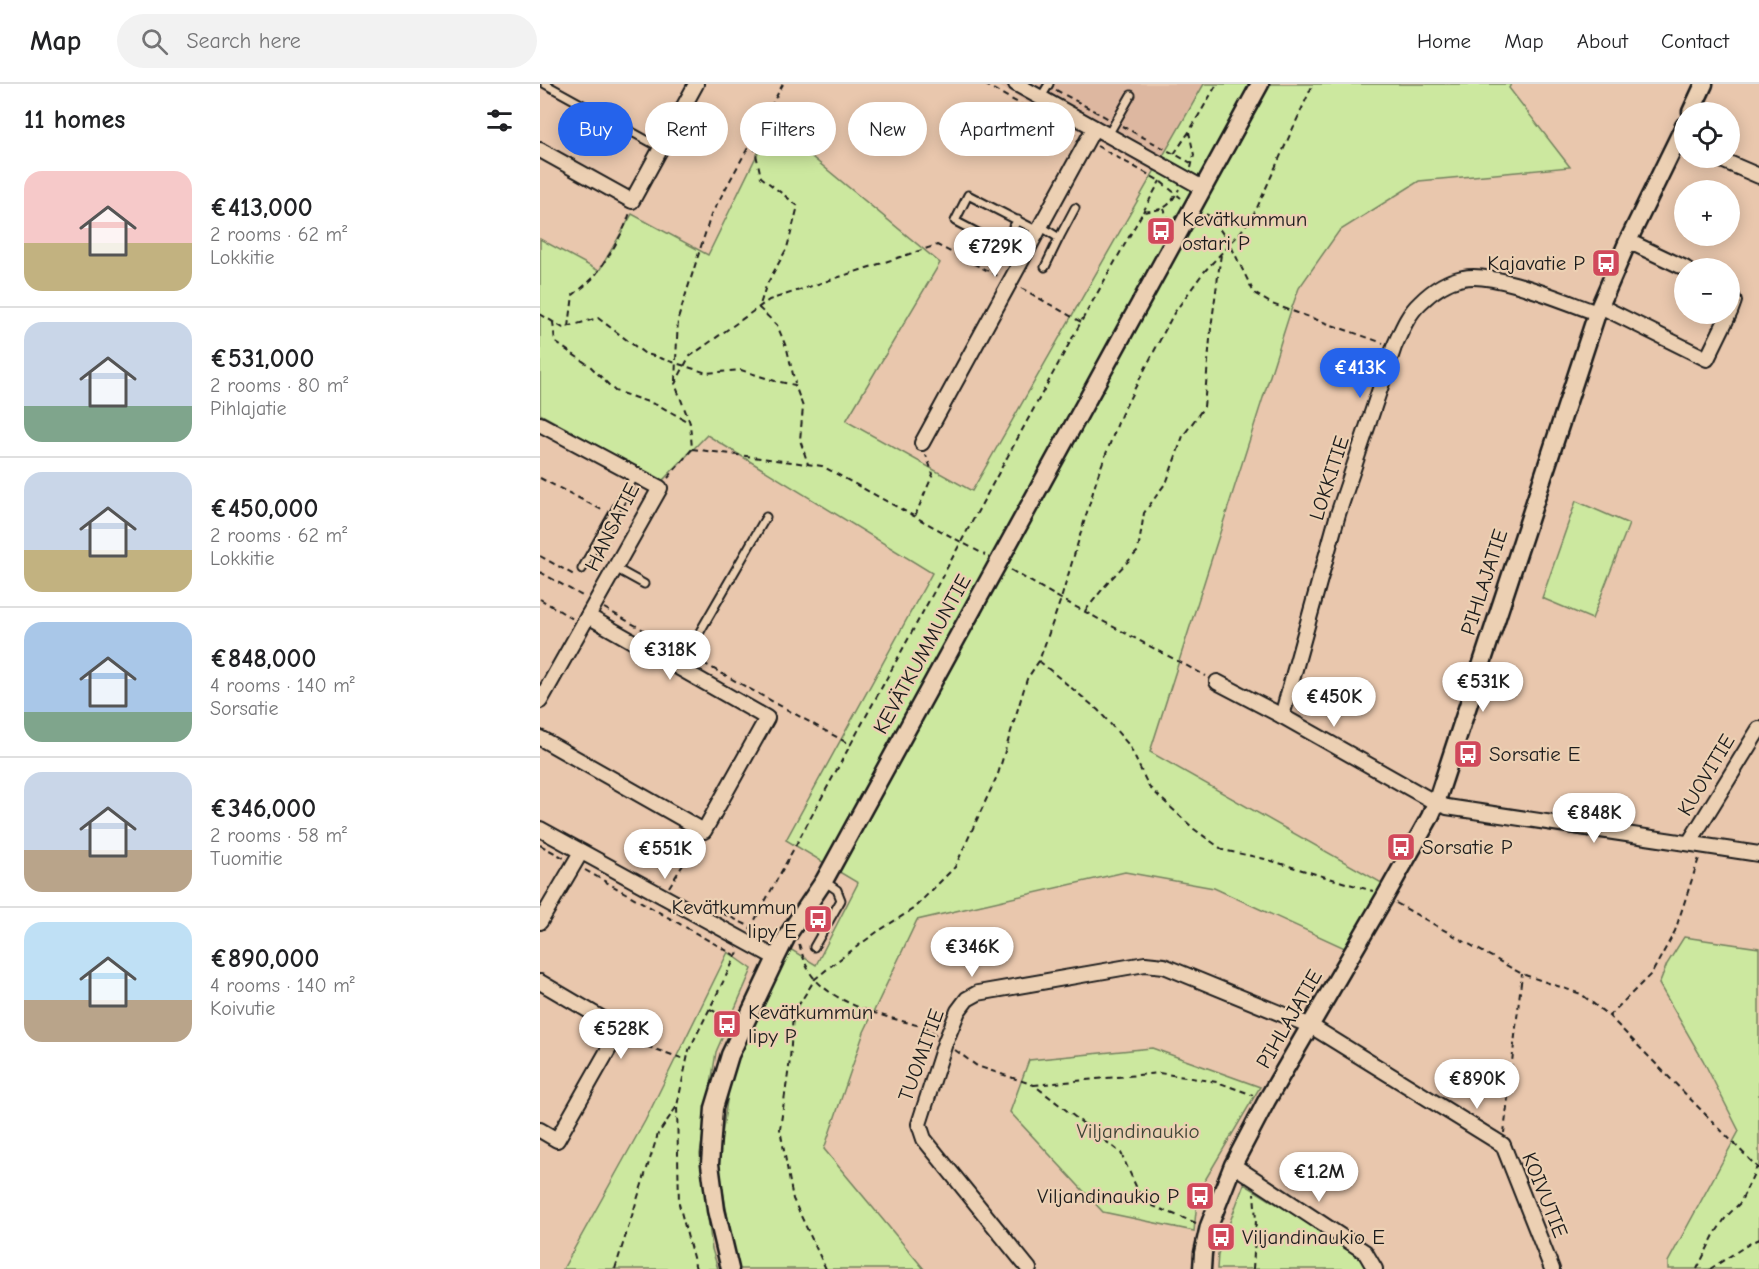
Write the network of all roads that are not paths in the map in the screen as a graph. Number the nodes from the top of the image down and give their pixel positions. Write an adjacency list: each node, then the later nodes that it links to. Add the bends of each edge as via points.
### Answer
1 (545, 84): 13 (lane)
2 (696, 84): 9 (street)
3 (1016, 84): 8 (street)
4 (1048, 84): 8 (lane)
5 (1260, 84): 19 (street, KEVÄTKUMMUNTIE)
6 (1704, 84): 10 (street)
7 (1131, 94): 12 (lane)
8 (1041, 98): 11 (street)
9 (686, 102)
10 (1696, 102)
11 (1094, 128): 12 (street); 22 (street)
12 (1108, 135): 19 (street)
13 (645, 139)
14 (540, 150): 16 (street, via 632,201)
15 (1674, 152): 24 (street, PIHLAJATIE)
16 (657, 156)
17 (1740, 168): 18 (street)
18 (1759, 176)
19 (1203, 188): 48 (street, KEVÄTKUMMUNTIE)
20 (1076, 208): 23 (lane)
21 (1018, 220): 21 (lane, via 968,195 955,221 1001,245); 22 (lane)
22 (1039, 229): 23 (lane); 30 (street)
23 (1059, 238): 26 (lane)
24 (1628, 241): 25 (street); 27 (street, PIHLAJATIE)
25 (1674, 263)
26 (1045, 267)
27 (1598, 310): 28 (street, LOKKITIE, via 1707,359); 40 (street, LOKKITIE, via 1483,277 1463,278 1439,288 1419,304 1405,322 1394,347 1338,514); 43 (street, PIHLAJATIE)
28 (1724, 324)
29 (540, 424): 31 (street, HANSATIE)
30 (922, 443)
31 (635, 475): 33 (street, HANSATIE, via 660,488); 34 (lane)
32 (766, 517): 37 (lane)
33 (615, 568): 35 (lane); 36 (street, HANSATIE)
34 (582, 569)
35 (644, 584)
36 (585, 621): 37 (street); 39 (street, HANSATIE)
37 (679, 668): 42 (street, via 767,718 704,831)
38 (1217, 682): 40 (street)
39 (540, 701)
40 (1282, 716): 43 (street)
41 (1759, 729): 45 (street, KUOVITIE)
42 (540, 738)
43 (1436, 803): 45 (street); 53 (street, PIHLAJATIE)
44 (540, 829): 47 (street)
45 (1696, 844): 46 (street)
46 (1759, 854)
47 (577, 858): 49 (street); 51 (street)
48 (824, 880): 50 (lane, via 837,890 841,900); 51 (street, KEVÄTKUMMUNTIE)
49 (541, 917)
50 (814, 947)
51 (776, 958): 56 (street, KEVÄTKUMMUNTIE, via 730,1055 714,1108 710,1164)
52 (540, 982): 54 (street, via 620,1029 557,1140)
53 (1311, 1026): 55 (street, PIHLAJATIE); 57 (street, TUOMITIE, via 1164,966 1145,964 978,993 967,999 945,1042 919,1124 924,1139); 60 (street, KOIVUTIE, via 1503,1145)
54 (540, 1130)
55 (1233, 1165): 58 (street, PIHLAJATIE, via 1209,1226); 59 (street, via 1365,1252)
56 (730, 1269)
57 (1029, 1269)
58 (1202, 1269)
59 (1375, 1269)
60 (1552, 1269)

